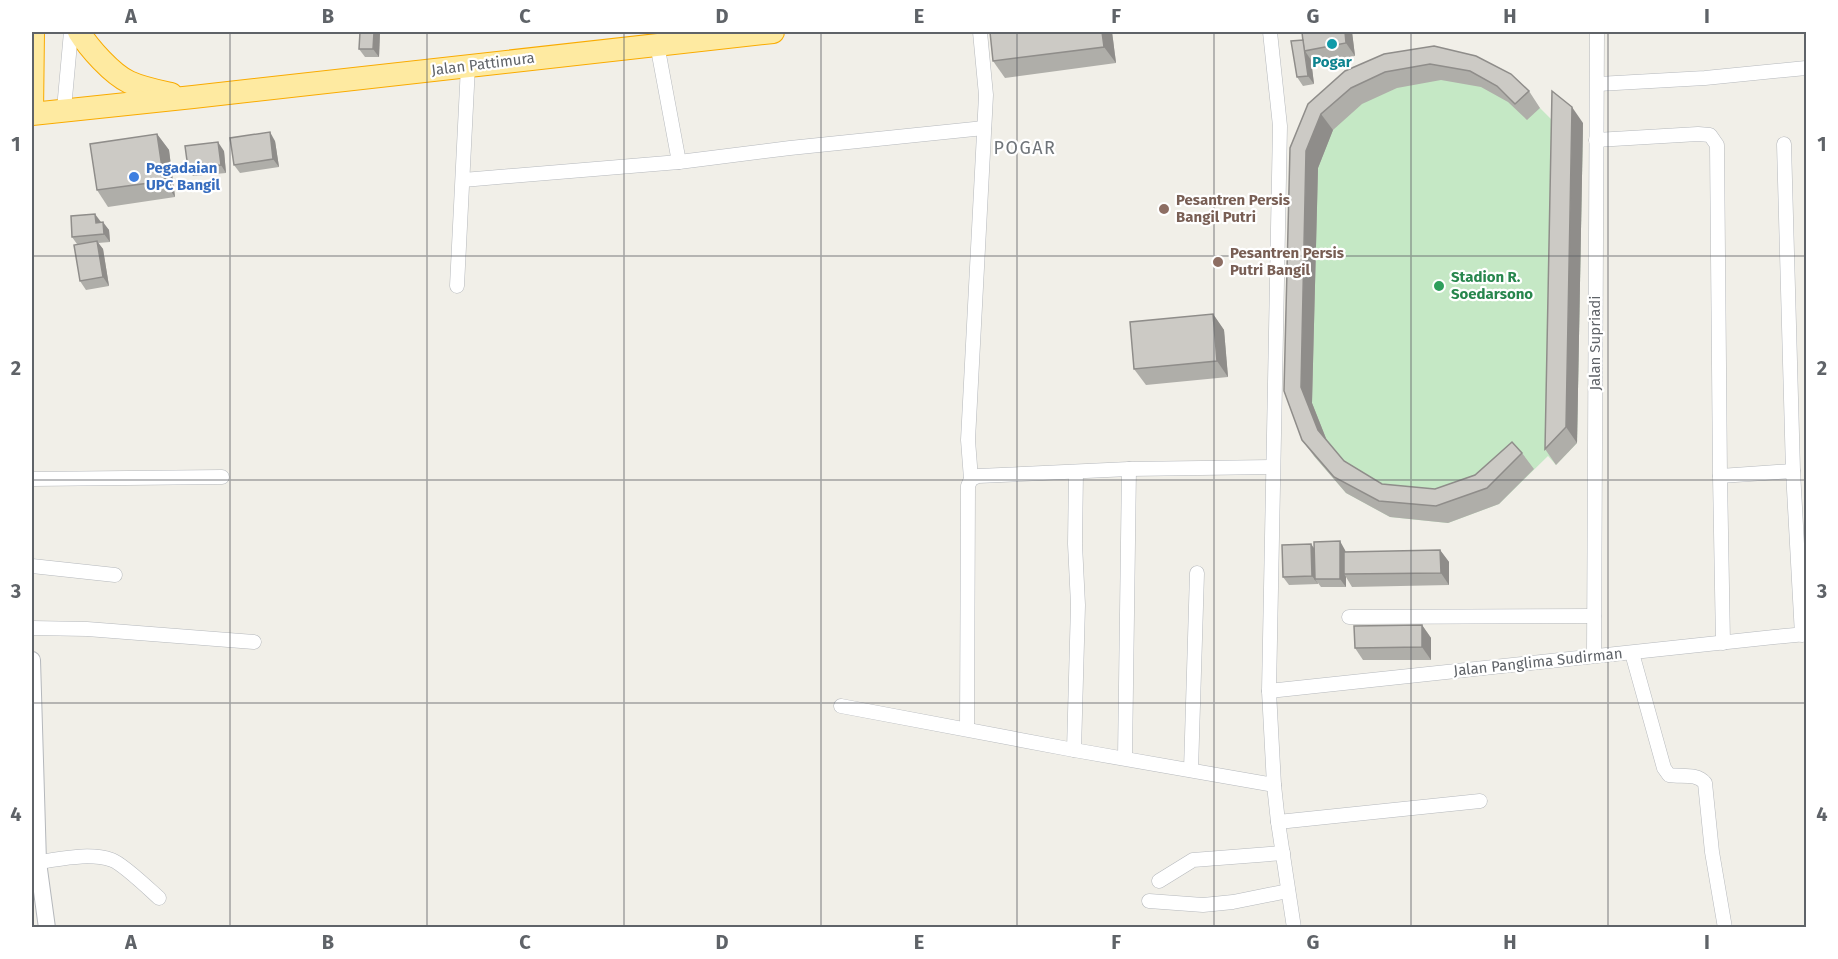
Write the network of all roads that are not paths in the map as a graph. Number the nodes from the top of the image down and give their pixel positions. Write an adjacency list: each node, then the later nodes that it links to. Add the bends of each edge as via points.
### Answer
1 (33, 32): 14 (highway)
2 (70, 32): 13 (street)
3 (80, 32): 12 (highway, via 99,58 127,81)
4 (773, 32): 8 (highway, Jalan Pattimura)
5 (980, 32): 15 (street, via 986,95)
6 (1270, 32): 21 (street, via 1280,126)
7 (1597, 32): 11 (street, Jalan Supriadi)
8 (657, 44): 9 (highway, Jalan Pattimura); 18 (street)
9 (468, 66): 12 (highway, Jalan Pattimura); 19 (street)
10 (1806, 68): 11 (street)
11 (1598, 84): 16 (street, Jalan Supriadi)
12 (193, 97): 13 (highway)
13 (64, 109): 14 (highway)
14 (32, 113)
15 (984, 128): 18 (street); 28 (street, via 969,393)
16 (1596, 140): 25 (street, via 1698,134 1710,135 1717,145); 32 (street, Jalan Supriadi)
17 (1784, 144): 23 (street)
18 (679, 162): 19 (street)
19 (463, 180): 20 (street)
20 (457, 286)
21 (1272, 467): 22 (street); 41 (street)
22 (1130, 469): 24 (street); 45 (street)
23 (1793, 471): 25 (street); 35 (street)
24 (1077, 472): 28 (street); 44 (street)
25 (1720, 476): 37 (street)
26 (222, 477): 27 (street)
27 (32, 479)
28 (971, 479): 43 (street)
29 (32, 566): 31 (street)
30 (1197, 573): 46 (street)
31 (115, 575)
32 (1594, 616): 33 (street); 39 (street, Jalan Supriadi)
33 (1349, 617)
34 (32, 628): 36 (street, via 87,628)
35 (1804, 635): 37 (street, Jalan Panglima Sudirman)
36 (254, 642)
37 (1723, 643): 38 (street, Jalan Panglima Sudirman)
38 (1632, 653): 39 (street, Jalan Panglima Sudirman); 58 (street, via 1664,768 1669,775 1700,777 1705,783)
39 (1594, 655): 41 (street, Jalan Panglima Sudirman)
40 (32, 660): 51 (street)
41 (1269, 691): 47 (street)
42 (841, 706): 43 (street)
43 (967, 729): 44 (street)
44 (1074, 750): 45 (street)
45 (1125, 758): 46 (street)
46 (1191, 770): 47 (street)
47 (1274, 785): 49 (street)
48 (1480, 801): 49 (street)
49 (1278, 822): 50 (street)
50 (1282, 853): 52 (street, via 1193,860); 53 (street)
51 (38, 862): 54 (street, via 84,856 114,861); 56 (street)
52 (1159, 881)
53 (1288, 891): 55 (street, via 1203,905); 57 (street)
54 (159, 897)
55 (1149, 901)
56 (47, 927)
57 (1294, 927)
58 (1725, 927)

